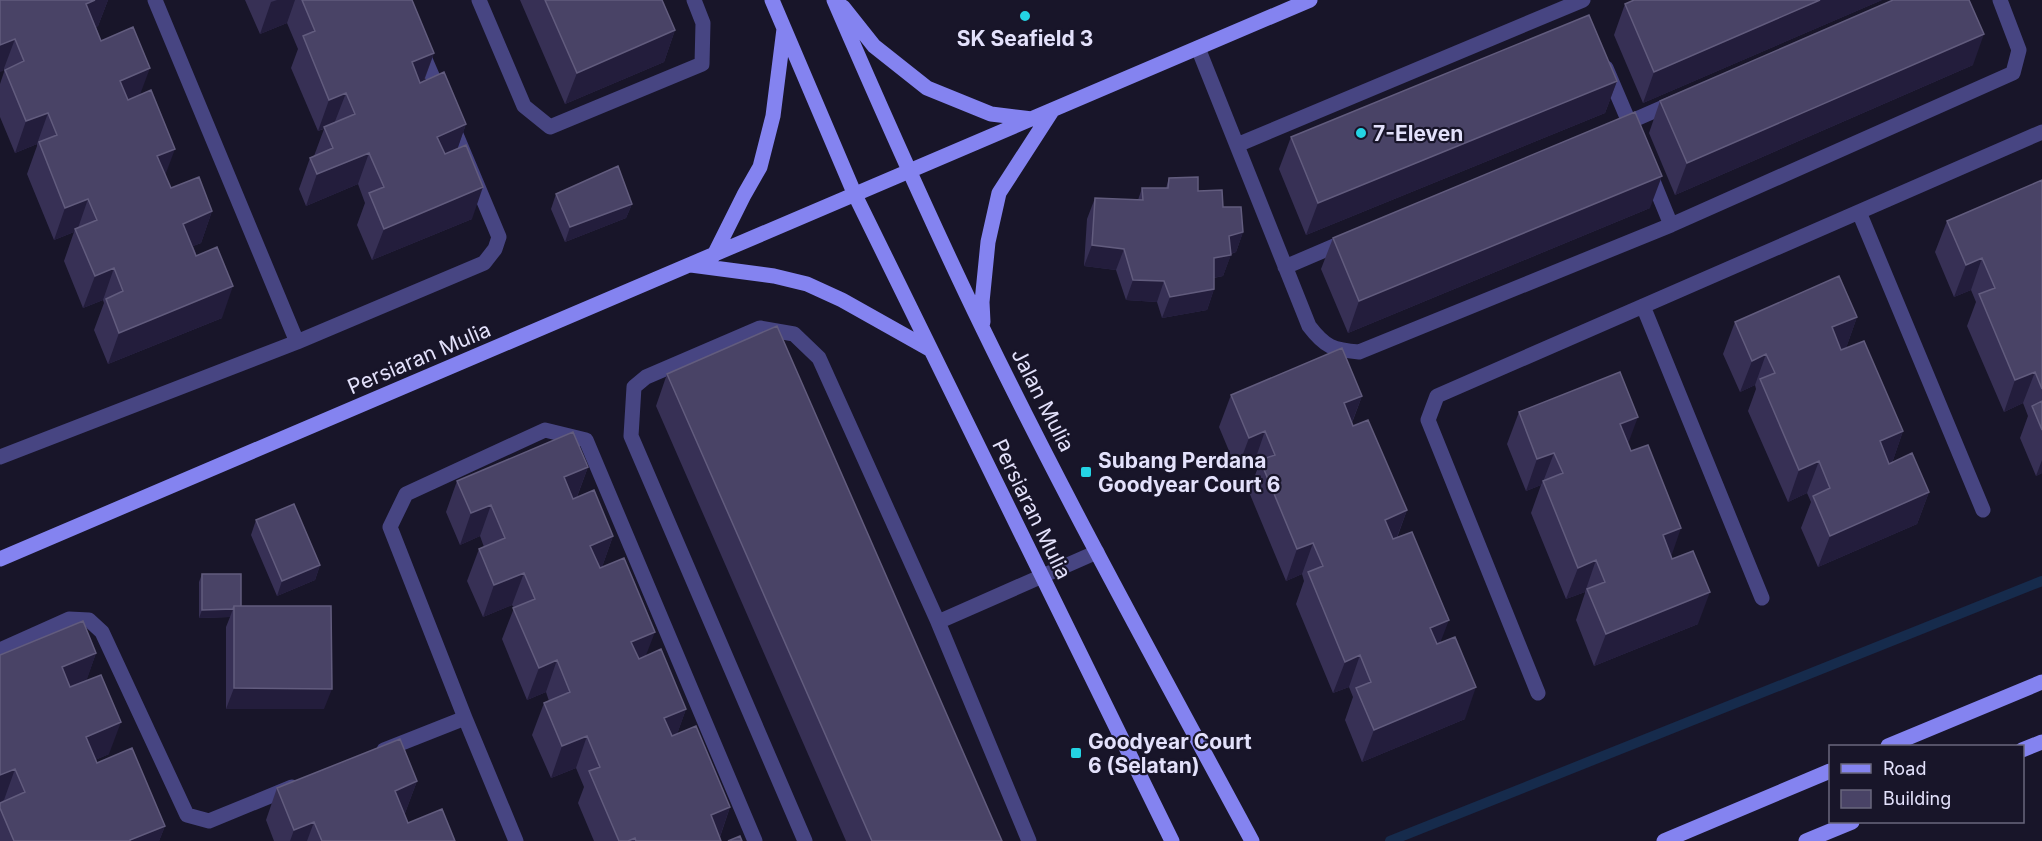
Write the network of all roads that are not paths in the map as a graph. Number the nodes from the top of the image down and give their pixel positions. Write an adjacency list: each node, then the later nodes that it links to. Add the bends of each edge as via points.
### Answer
1 (155, 0): 30 (lane)
2 (479, 0): 3 (lane, via 524,106 550,127 702,64 703,23)
3 (694, 0)
4 (772, 0): 9 (main road, Persiaran Mulia)
5 (836, 0): 15 (main road, via 874,46 927,88 990,114); 20 (main road, Jalan Mulia)
6 (1310, 0): 11 (main road, Persiaran Mulia)
7 (2000, 0): 23 (lane, via 2019,50 2013,73)
8 (1581, 5): 19 (lane)
9 (784, 29): 21 (main road, Persiaran Mulia); 25 (main road, via 773,116 760,167)
10 (414, 32): 30 (lane, via 499,237 495,249 484,263)
11 (1198, 48): 14 (main road, Persiaran Mulia); 19 (lane)
12 (1601, 57): 16 (lane)
13 (1693, 95): 16 (lane)
14 (1052, 111): 15 (main road, Persiaran Mulia); 29 (main road, via 999,193 988,242 982,302)
15 (1033, 119): 20 (main road, Persiaran Mulia)
16 (1629, 122): 17 (lane); 23 (lane)
17 (1608, 131)
18 (2042, 132): 22 (lane)
19 (1237, 145): 27 (lane)
20 (909, 172): 21 (main road, Persiaran Mulia); 29 (main road, Jalan Mulia)
21 (855, 195): 25 (main road, Persiaran Mulia); 31 (main road, Persiaran Mulia)
22 (1859, 212): 28 (lane); 33 (lane)
23 (1671, 225): 27 (lane, via 1359,351 1337,350 1320,341 1309,326)
24 (1360, 235): 27 (lane)
25 (714, 255): 26 (main road, Persiaran Mulia)
26 (691, 265): 31 (main road, via 807,284); 35 (main road, Persiaran Mulia)
27 (1285, 267)
28 (1643, 306): 37 (lane); 41 (lane, via 1437,396 1428,420)
29 (984, 332): 34 (main road, Jalan Mulia)
30 (297, 342): 32 (lane)
31 (931, 350): 36 (main road, Persiaran Mulia)
32 (0, 458)
33 (1983, 510)
34 (1096, 552): 36 (lane); 55 (main road, Jalan Mulia)
35 (0, 559)
36 (1042, 576): 38 (lane); 54 (main road, Persiaran Mulia)
37 (1762, 598)
38 (938, 622): 52 (lane, via 819,358 794,334 760,328 646,377 634,387 631,436); 53 (lane)
39 (0, 650): 48 (lane, via 69,619 89,620 102,632 188,815 209,821)
40 (2042, 682): 44 (main road)
41 (1538, 693)
42 (465, 718): 46 (lane); 50 (lane); 51 (lane, via 390,527 406,494 545,430 586,440)
43 (2042, 742): 45 (main road)
44 (1893, 745)
45 (2024, 749)
46 (365, 758)
47 (1829, 771): 56 (main road)
48 (309, 780)
49 (1850, 823): 57 (main road)
50 (516, 841)
51 (754, 841)
52 (804, 841)
53 (1029, 841)
54 (1172, 841)
55 (1252, 841)
56 (1664, 841)
57 (1806, 841)

